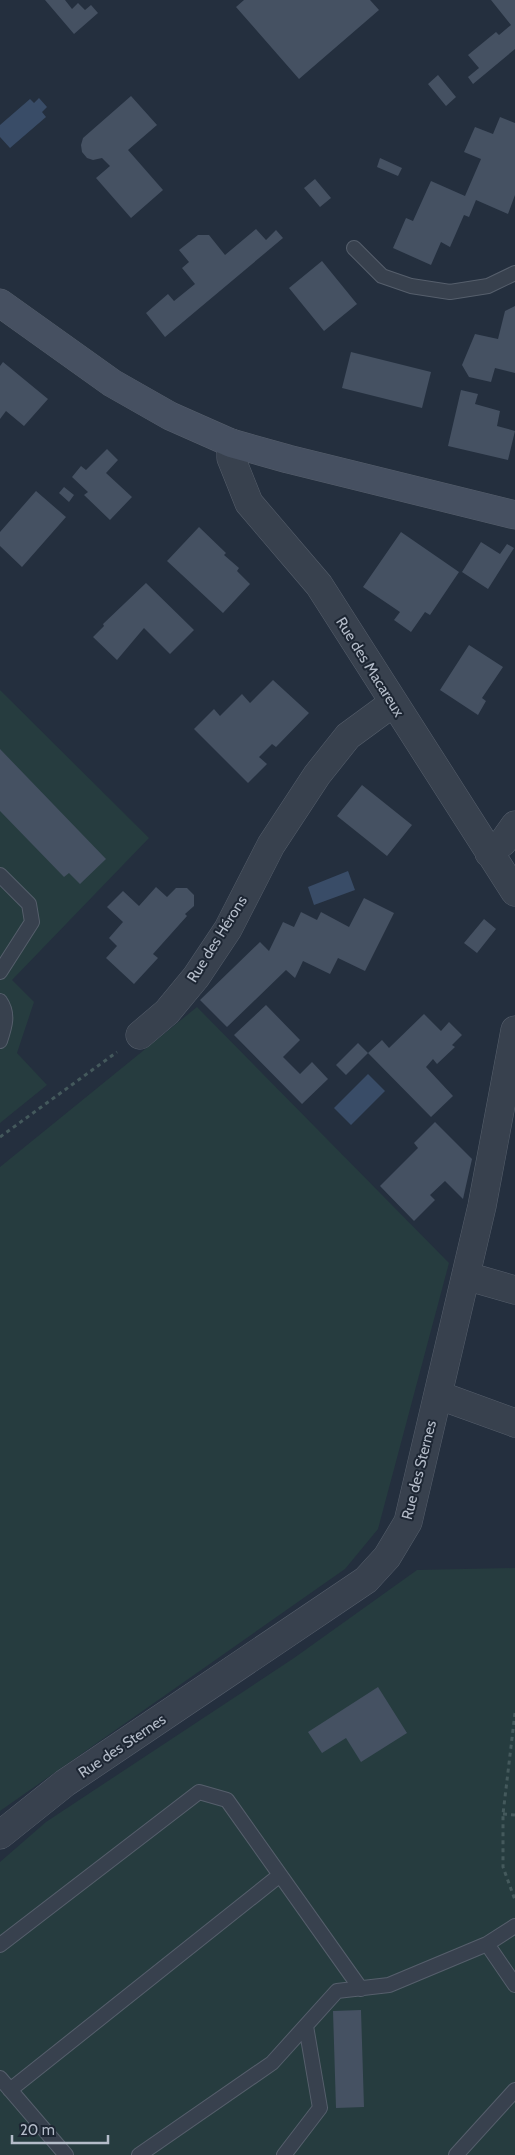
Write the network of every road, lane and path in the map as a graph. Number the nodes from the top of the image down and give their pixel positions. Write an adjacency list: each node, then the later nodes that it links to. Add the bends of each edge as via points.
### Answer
1 (354, 248): 2 (lane, via 382,276 411,286 450,292 488,286)
2 (515, 273)
3 (0, 303): 4 (main road, via 112,383 170,416)
4 (231, 443): 5 (main road); 6 (street, Rue des Macareux, via 231,458 249,503 319,585)
5 (515, 515)
6 (393, 703): 8 (street, Rue des Macareux); 14 (street, Rue des Hérons, via 348,736 317,775 271,845 228,928 196,977 167,1012)
7 (515, 825): 8 (street)
8 (489, 853): 10 (street, Rue des Macareux)
9 (0, 875): 11 (lane, via 29,904 32,922)
10 (515, 892)
11 (0, 972)
12 (0, 1000): 15 (lane, via 6,1024)
13 (515, 1030): 17 (street, Rue des Sternes)
14 (140, 1036): 16 (path)
15 (0, 1040)
16 (0, 1137)
17 (466, 1276): 18 (street); 19 (street, Rue des Sternes)
18 (515, 1290)
19 (438, 1395): 20 (street); 24 (street, Rue des Sternes, via 408,1522 387,1557 366,1580 65,1784)
20 (515, 1422)
21 (515, 1713): 22 (path)
22 (503, 1814): 23 (path); 26 (path, via 503,1867)
23 (515, 1815)
24 (0, 1835)
25 (280, 1875): 29 (lane, via 227,1800 199,1792); 31 (lane); 34 (lane)
26 (515, 1900)
27 (515, 1926): 28 (lane)
28 (487, 1944): 30 (lane); 31 (lane, via 389,1985)
29 (0, 1945)
30 (515, 1985)
31 (361, 1988): 32 (lane, via 337,1991)
32 (306, 2026): 37 (lane, via 272,2063); 38 (lane, via 320,2108)
33 (0, 2078): 34 (lane)
34 (10, 2090): 36 (lane)
35 (515, 2090): 39 (lane)
36 (66, 2155)
37 (139, 2155)
38 (284, 2155)
39 (456, 2155)

